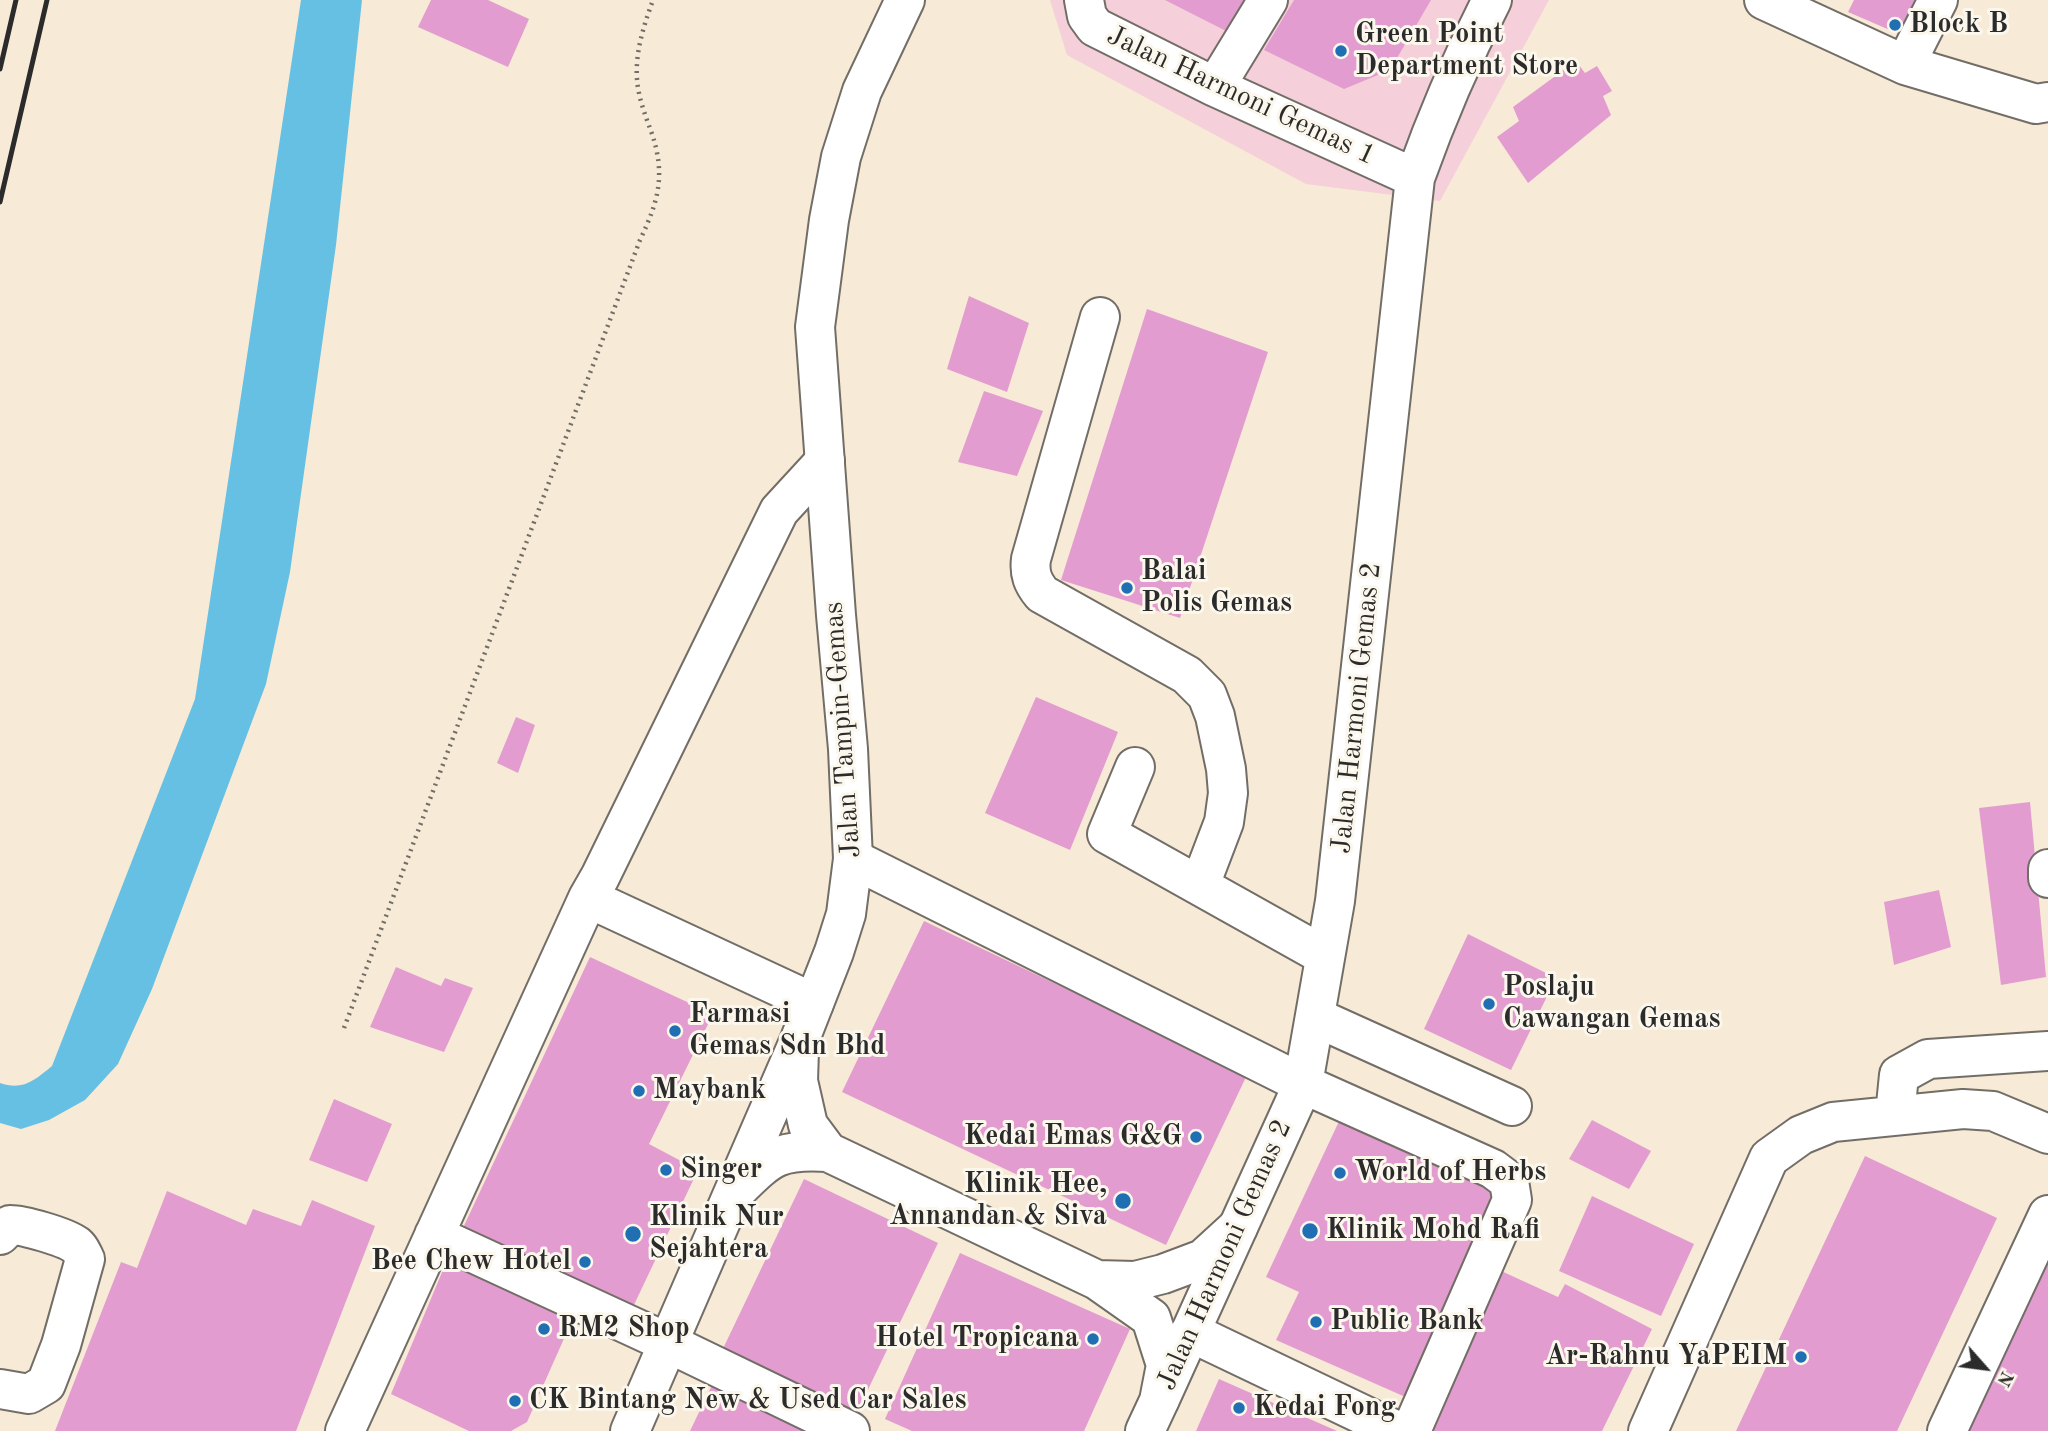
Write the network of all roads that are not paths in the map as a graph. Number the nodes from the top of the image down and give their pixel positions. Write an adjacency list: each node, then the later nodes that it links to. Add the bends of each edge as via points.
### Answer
1 (905, 0): 12 (main road, Jalan Tampin-Gemas, via 862,92 841,157 829,220 815,327)
2 (1084, 0): 8 (main road, Jalan Harmoni Gemas 1, via 1087,16 1096,27)
3 (1268, 0): 8 (main road)
4 (1492, 0): 10 (main road, Jalan Harmoni Gemas 2, via 1454,77)
5 (1764, 0): 7 (main road)
6 (1938, 0): 7 (main road)
7 (1905, 65): 9 (main road, via 2036,104)
8 (1215, 87): 10 (main road, Jalan Harmoni Gemas 1)
9 (2048, 102)
10 (1415, 178): 19 (main road, Jalan Harmoni Gemas 2, via 1337,888)
11 (1100, 317): 17 (main road, via 1031,559 1031,577 1042,594 1187,676 1207,695 1228,793 1224,822)
12 (825, 461): 14 (main road, Jalan Tampin-Gemas); 18 (main road, via 779,511)
13 (1135, 766): 17 (main road, via 1107,834)
14 (853, 859): 20 (main road, Jalan Tampin-Gemas, via 846,914); 24 (main road)
15 (2048, 869): 16 (main road)
16 (2048, 878)
17 (1199, 885): 19 (main road)
18 (588, 898): 20 (main road); 32 (main road)
19 (1325, 957): 21 (main road, Jalan Harmoni Gemas 2)
20 (814, 1003): 22 (main road, Jalan Tampin-Gemas)
21 (1315, 1017): 24 (main road, Jalan Harmoni Gemas 2); 25 (main road)
22 (800, 1040): 28 (main road, via 798,1082 808,1125); 29 (main road, Jalan Tampin-Gemas)
23 (2048, 1051): 26 (main road, via 1928,1059 1899,1075)
24 (1303, 1084): 31 (main road, Jalan Harmoni Gemas 2); 43 (main road, via 1493,1169 1509,1181 1512,1200)
25 (1511, 1106)
26 (1895, 1115): 27 (main road, via 1993,1111); 44 (main road, via 1833,1122 1801,1135 1769,1158)
27 (2048, 1134)
28 (828, 1152): 29 (main road, via 801,1150 777,1156); 34 (main road)
29 (732, 1195): 36 (main road, Jalan Tampin-Gemas)
30 (2048, 1215): 45 (main road)
31 (1238, 1227): 34 (main road, via 1203,1259 1135,1282); 35 (main road, Jalan Harmoni Gemas 2)
32 (434, 1234): 36 (main road); 39 (main road)
33 (0, 1235): 37 (main road, via 10,1225 21,1225 73,1243 85,1259 47,1384 29,1394)
34 (1097, 1280): 38 (main road, via 1151,1318 1166,1365)
35 (1190, 1332): 38 (main road, Jalan Harmoni Gemas 2); 42 (main road)
36 (668, 1343): 40 (main road, Jalan Tampin-Gemas); 41 (main road)
37 (1, 1393)
38 (1152, 1416)
39 (345, 1431)
40 (630, 1431)
41 (850, 1431)
42 (1397, 1431)
43 (1411, 1431)
44 (1648, 1431)
45 (1947, 1431)

